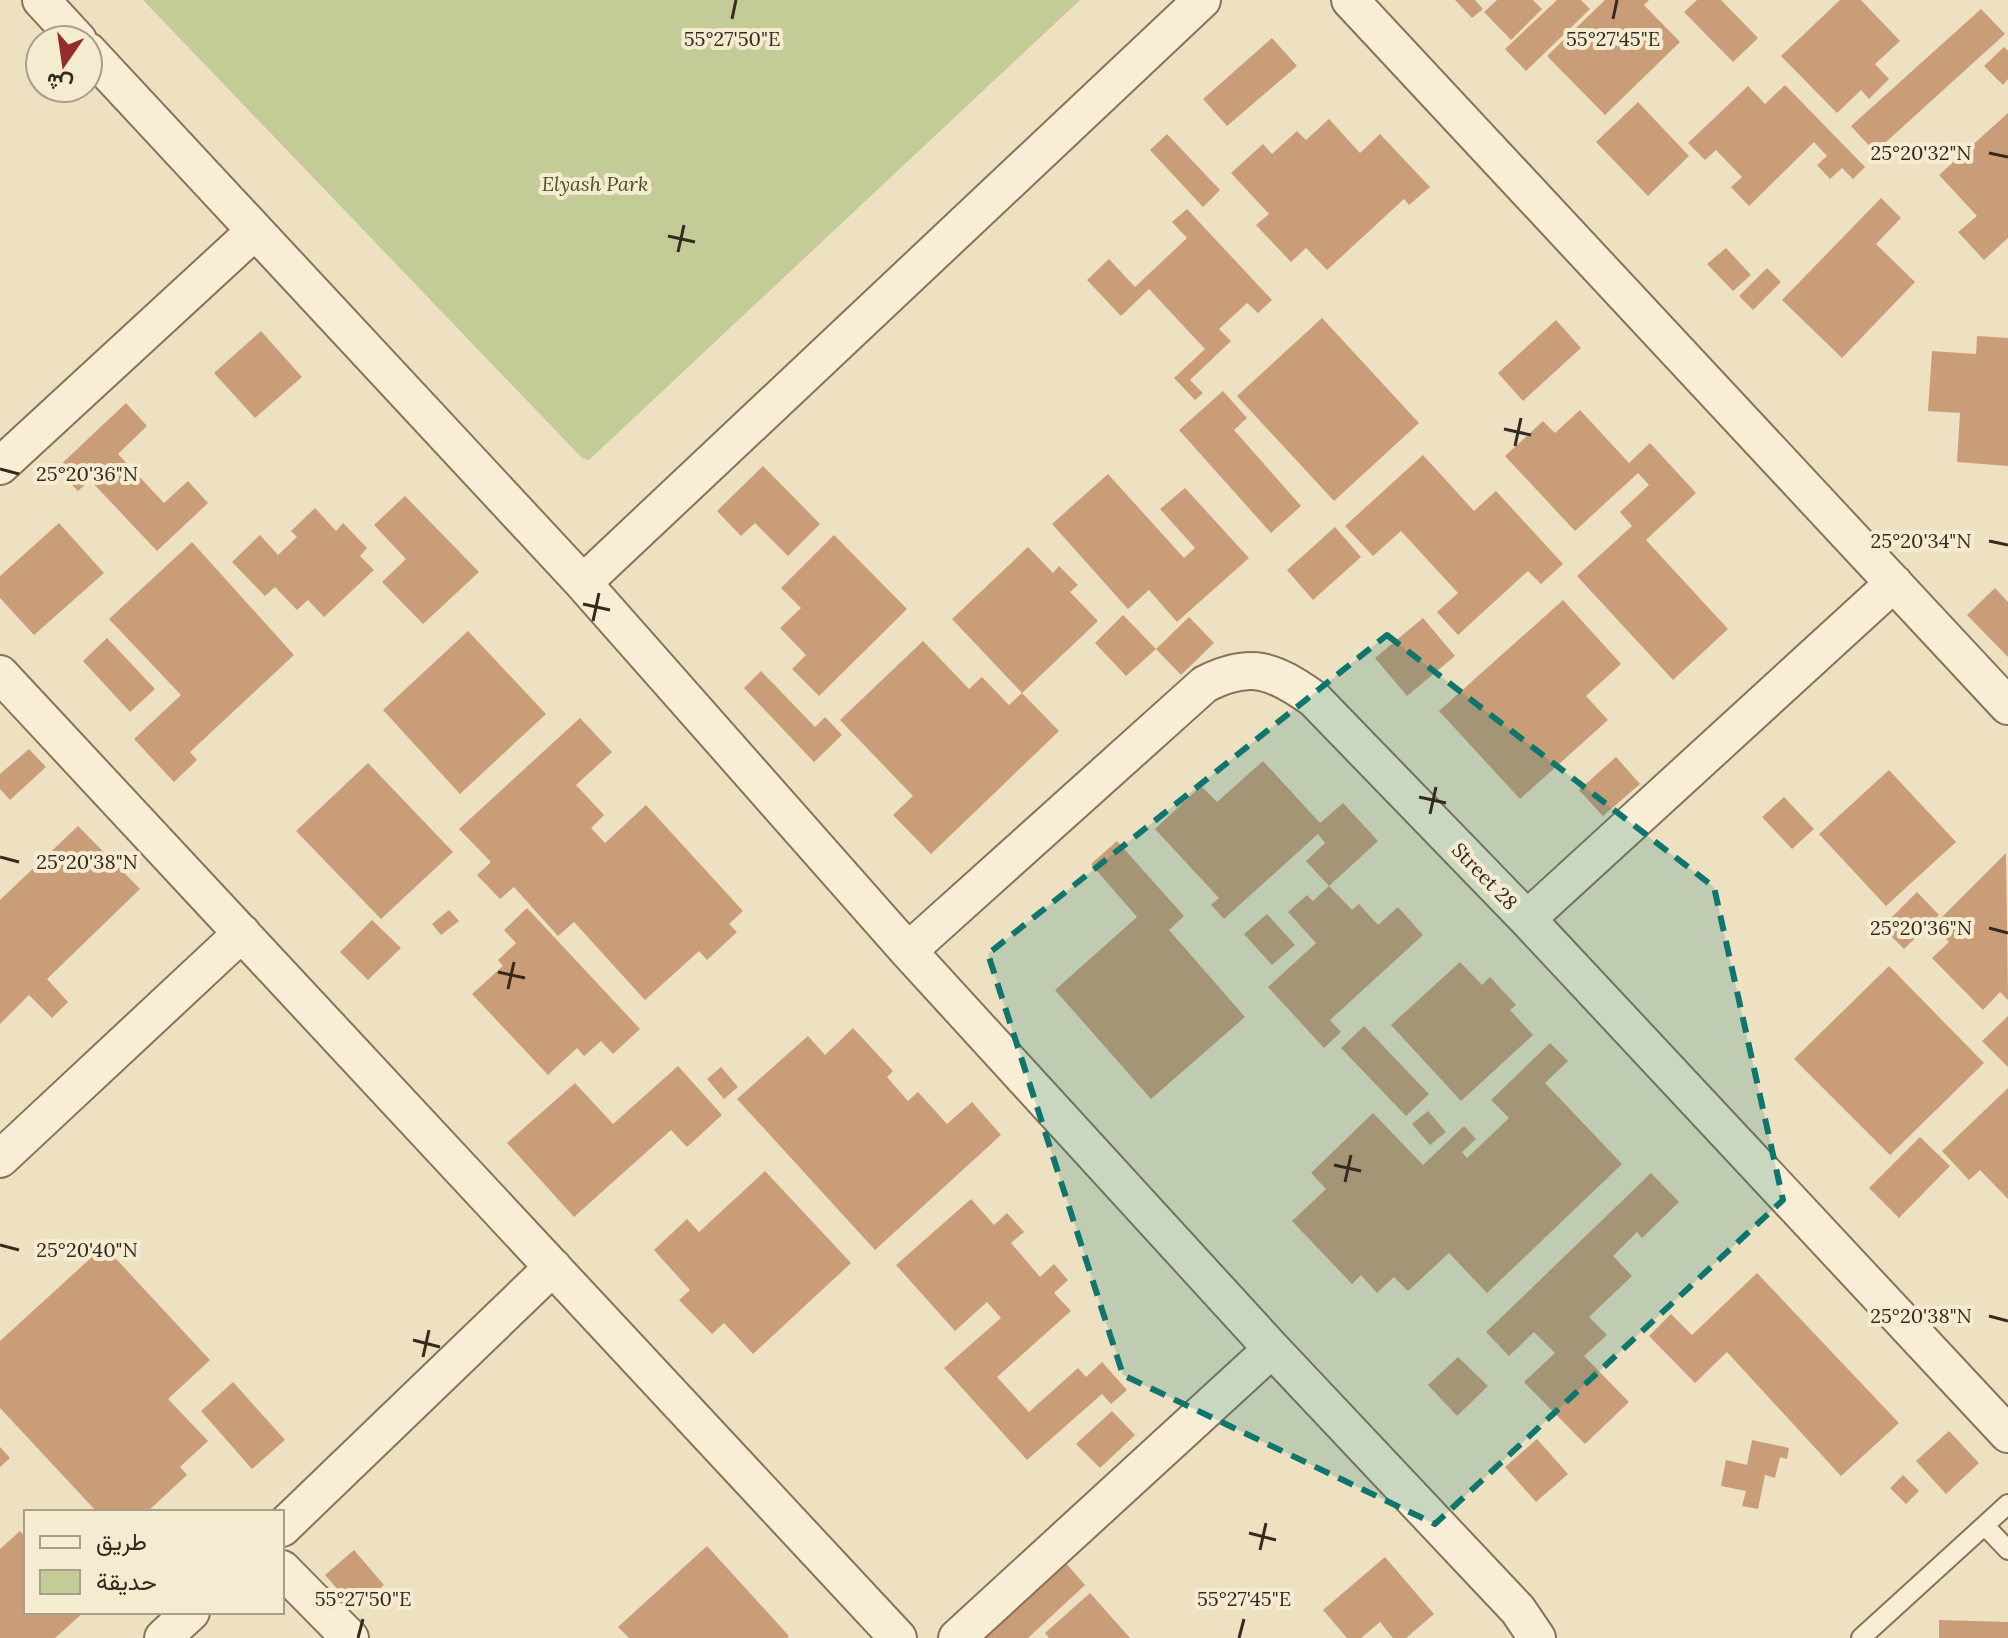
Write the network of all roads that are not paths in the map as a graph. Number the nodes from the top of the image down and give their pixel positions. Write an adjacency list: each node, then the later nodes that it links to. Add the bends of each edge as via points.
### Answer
1 (41, 0): 4 (street)
2 (1202, 0): 8 (street)
3 (1350, 0): 9 (street)
4 (63, 24)
5 (104, 68): 6 (street)
6 (255, 231): 7 (street); 8 (street)
7 (0, 466)
8 (583, 583): 14 (street)
9 (1894, 583): 11 (street); 12 (street)
10 (0, 674): 13 (street)
11 (2008, 706)
12 (1527, 919): 14 (street, Street 28, via 1314,699 1261,670 1232,671 1205,684); 18 (street, Street 28)
13 (242, 933): 15 (street); 16 (street)
14 (908, 951): 17 (street)
15 (0, 1159)
16 (553, 1267): 20 (street); 27 (street)
17 (1272, 1349): 28 (street); 29 (street, via 1518,1610)
18 (2008, 1434)
19 (2008, 1504): 21 (lane)
20 (284, 1526)
21 (1985, 1526): 22 (lane); 30 (lane)
22 (2008, 1550)
23 (284, 1571): 26 (street)
24 (189, 1614): 25 (street)
25 (163, 1638)
26 (350, 1638)
27 (898, 1638)
28 (957, 1638)
29 (1537, 1638)
30 (1861, 1638)

